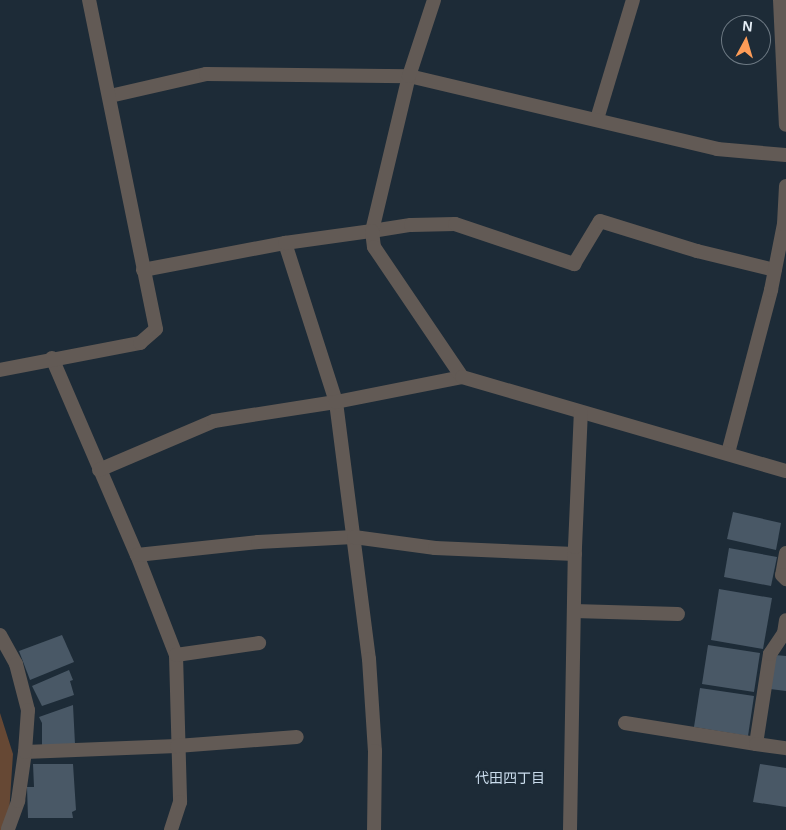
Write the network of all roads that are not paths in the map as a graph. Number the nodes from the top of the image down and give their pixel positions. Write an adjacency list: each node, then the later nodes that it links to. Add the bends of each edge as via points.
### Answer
1 (88, 0): 6 (street)
2 (434, 0): 5 (street)
3 (633, 0): 7 (street)
4 (780, 0): 8 (street)
5 (409, 76): 6 (street, via 206,74); 7 (street); 11 (street)
6 (110, 96): 13 (street)
7 (597, 119): 9 (street, via 716,150)
8 (786, 125)
9 (786, 154)
10 (786, 186): 14 (street, via 784,224)
11 (372, 230): 12 (street); 14 (street, via 455,224 574,264 600,221 697,251); 17 (street, via 374,247)
12 (285, 243): 13 (street); 18 (street)
13 (143, 270): 15 (street, via 156,329 140,343)
14 (775, 270): 20 (street)
15 (52, 358): 16 (street); 21 (street)
16 (0, 370)
17 (462, 377): 18 (street); 19 (street)
18 (336, 402): 21 (street, via 214,421); 23 (street)
19 (581, 412): 20 (street); 25 (street)
20 (728, 453): 22 (street)
21 (99, 470): 26 (street)
22 (786, 470)
23 (354, 537): 25 (street, via 435,548); 26 (street, via 258,542); 42 (street, via 369,659 375,750)
24 (786, 553): 27 (street, via 782,575)
25 (575, 554): 28 (street)
26 (137, 555): 33 (street)
27 (786, 579)
28 (574, 612): 29 (street); 43 (street)
29 (678, 614)
30 (786, 620): 36 (street, via 784,633 770,654)
31 (0, 635): 39 (street, via 16,664 28,710)
32 (260, 643): 33 (street)
33 (176, 655): 37 (street)
34 (625, 723): 36 (street)
35 (297, 737): 37 (street)
36 (756, 744): 38 (street)
37 (177, 746): 39 (street); 41 (street, via 180,802)
38 (786, 748)
39 (25, 752): 40 (street, via 18,801)
40 (8, 829)
41 (171, 830)
42 (374, 830)
43 (570, 830)

